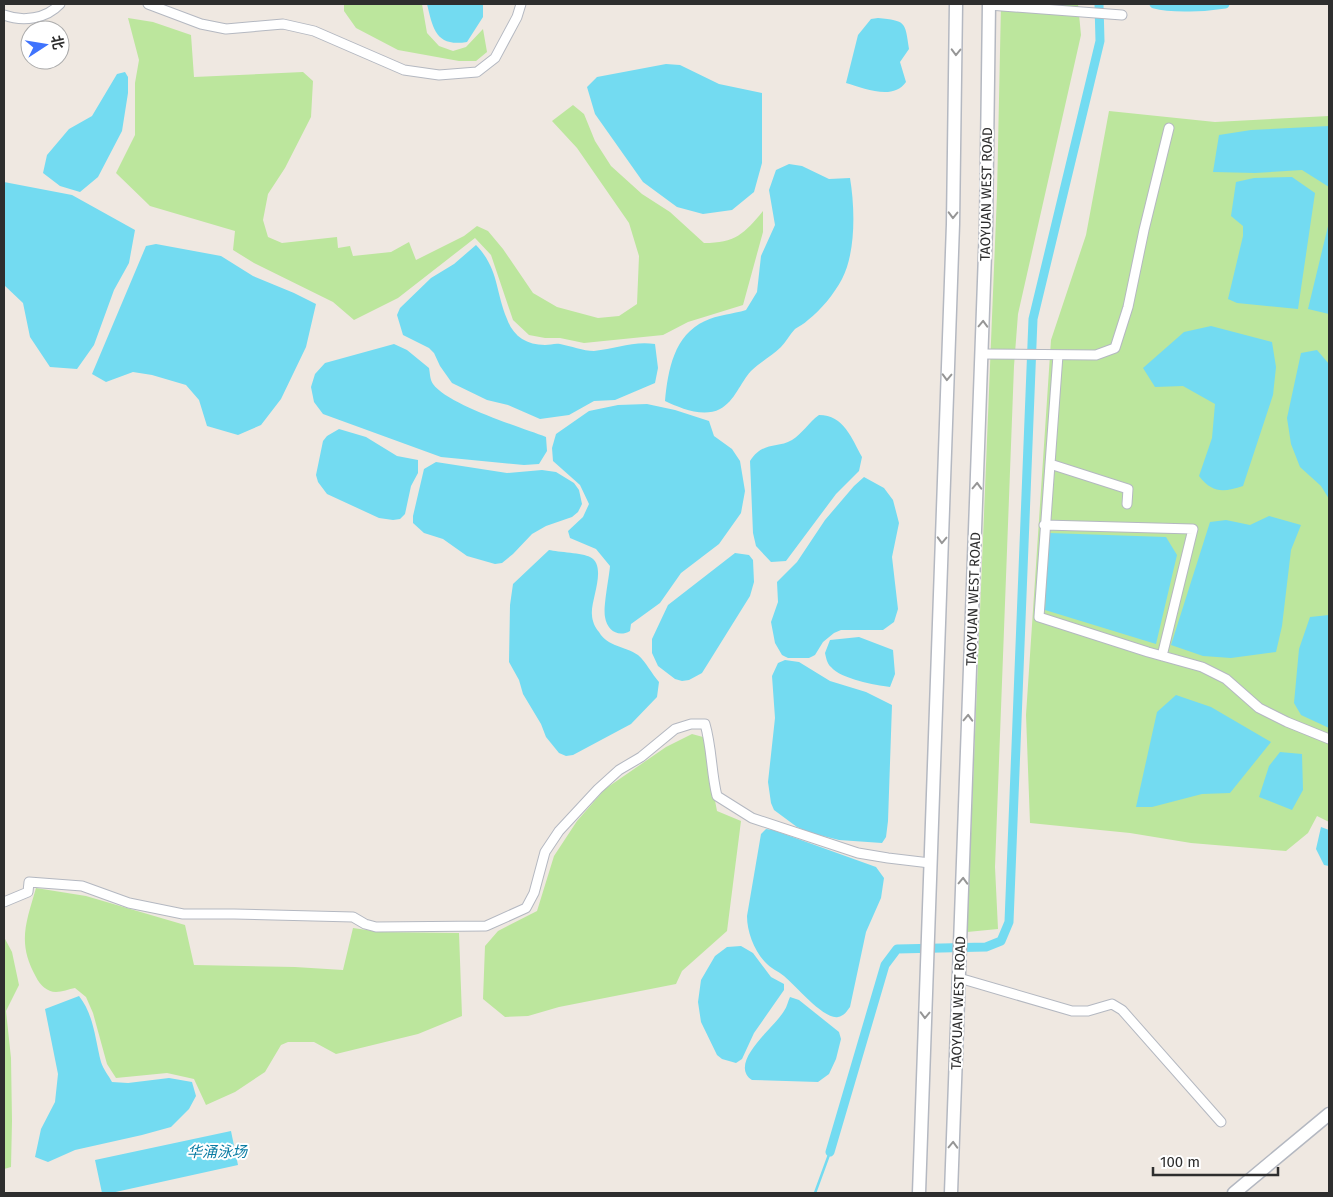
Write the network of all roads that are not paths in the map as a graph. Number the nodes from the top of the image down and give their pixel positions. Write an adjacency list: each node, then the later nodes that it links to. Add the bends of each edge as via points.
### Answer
1 (60, 4): 6 (street, via 53,11 32,19)
2 (148, 4): 3 (street, via 201,24 226,29 283,24 314,31 404,70 439,76 477,72 495,58)
3 (521, 4)
4 (956, 4): 16 (main road, one-way to 16, via 953,224)
5 (989, 4): 7 (street); 9 (main road, TAOYUAN WEST ROAD, one-way to 5)
6 (4, 15)
7 (1122, 16)
8 (1168, 128): 10 (street, via 1128,307 1115,348 1096,354)
9 (982, 354): 10 (street); 18 (main road, TAOYUAN WEST ROAD, one-way to 9)
10 (1058, 355): 11 (street)
11 (1050, 464): 12 (street, via 1128,489); 13 (street)
12 (1127, 504)
13 (1044, 525): 14 (street, via 1039,617); 14 (street, via 1194,529)
14 (1162, 656): 15 (street, via 1202,666 1226,679 1259,708)
15 (1329, 739)
16 (930, 862): 17 (street, via 858,853 752,818 717,796 705,724 691,724 675,729 618,770 598,789 559,831 545,852 526,908 486,926 376,927 353,917 183,914 129,903 82,886 59,883 29,882 28,892); 21 (main road, one-way to 21)
17 (4, 902)
18 (959, 972): 20 (street, via 1072,1012 1112,1004 1122,1010); 22 (main road, TAOYUAN WEST ROAD, one-way to 18)
19 (1329, 1114): 23 (main road)
20 (1221, 1122)
21 (919, 1193)
22 (951, 1193)
23 (1234, 1193)

